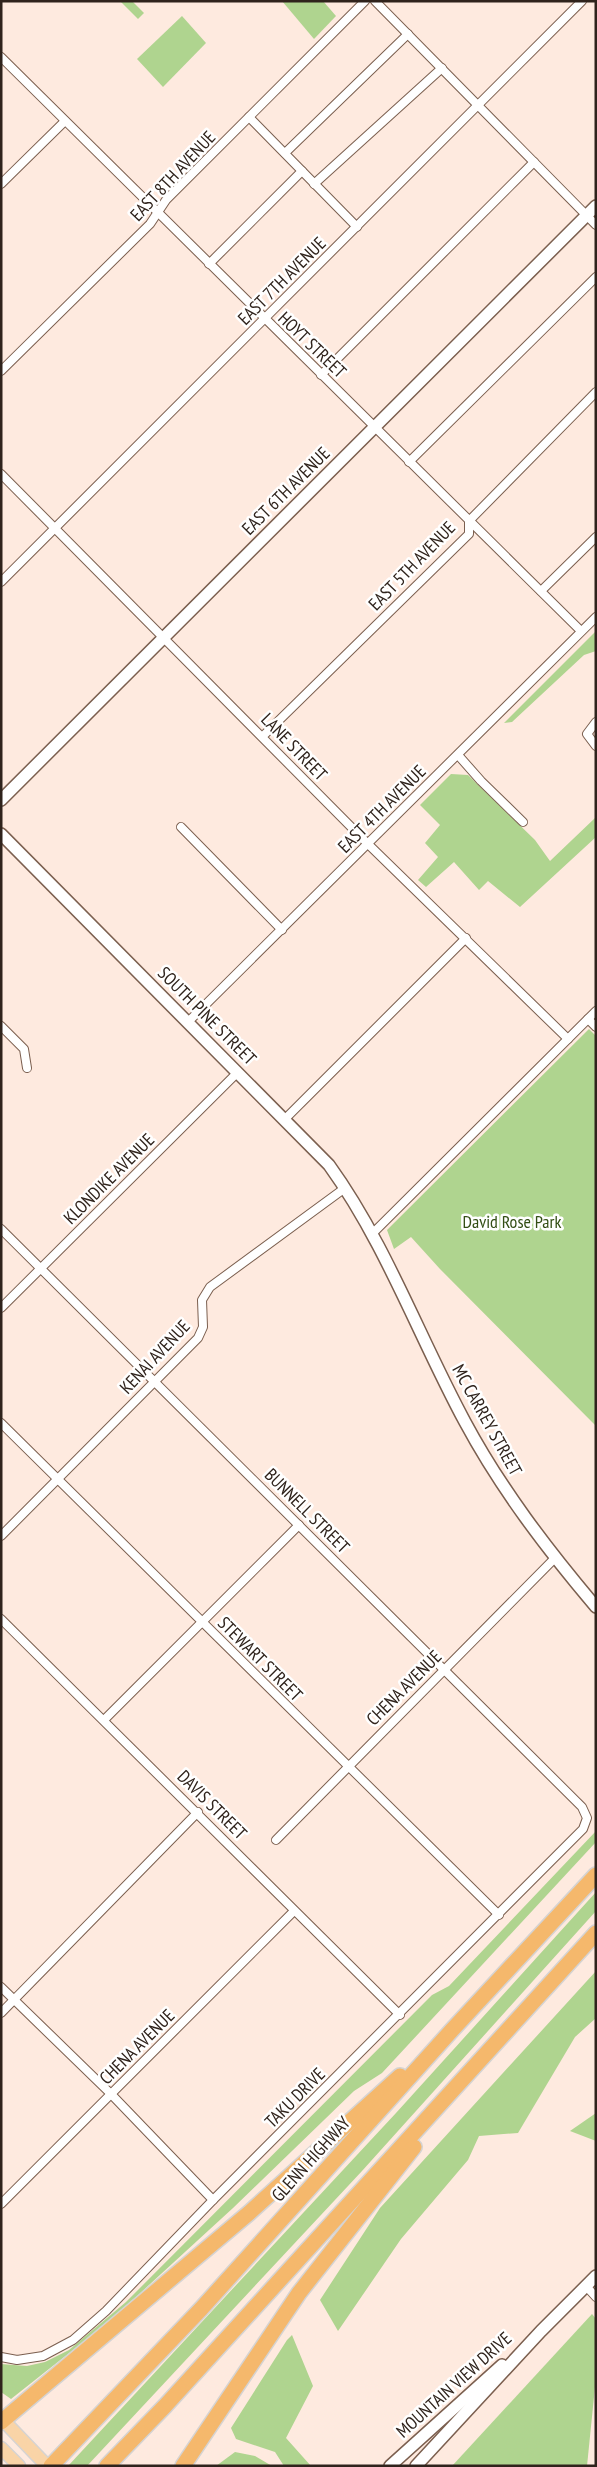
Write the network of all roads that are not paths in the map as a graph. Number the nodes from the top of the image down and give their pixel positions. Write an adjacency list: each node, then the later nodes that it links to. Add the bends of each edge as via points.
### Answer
1 (365, 1): 8 (street, EAST 8TH AVENUE)
2 (375, 1): 4 (street)
3 (582, 1): 7 (street, EAST 7TH AVENUE)
4 (408, 34): 6 (street); 10 (street)
5 (1, 57): 9 (street, HOYT STREET)
6 (442, 68): 7 (street); 14 (street)
7 (479, 105): 11 (street); 19 (street, EAST 7TH AVENUE)
8 (249, 117): 10 (street); 16 (street, EAST 8TH AVENUE, via 166,200)
9 (65, 121): 13 (street); 16 (street, HOYT STREET)
10 (284, 154): 12 (street)
11 (534, 162): 17 (street); 24 (street)
12 (302, 171): 14 (street); 20 (street)
13 (1, 184)
14 (314, 184): 19 (street)
15 (596, 206): 17 (street, EAST 6TH AVENUE)
16 (158, 212): 20 (street, HOYT STREET); 23 (street, EAST 8TH AVENUE, via 150,224)
17 (587, 216): 18 (street); 26 (street, EAST 6TH AVENUE)
18 (596, 225)
19 (357, 227): 22 (street, EAST 7TH AVENUE)
20 (209, 264): 22 (street, HOYT STREET)
21 (596, 277): 27 (street)
22 (264, 320): 24 (street, HOYT STREET); 30 (street, EAST 7TH AVENUE)
23 (1, 371)
24 (321, 375): 26 (street, HOYT STREET)
25 (596, 392): 29 (street, EAST 5TH AVENUE)
26 (374, 427): 27 (street, HOYT STREET); 36 (street, EAST 6TH AVENUE)
27 (409, 462): 29 (street, HOYT STREET)
28 (1, 474): 30 (street, LANE STREET)
29 (469, 521): 33 (street, HOYT STREET); 38 (street, EAST 5TH AVENUE, via 469,534)
30 (55, 529): 32 (street, EAST 7TH AVENUE); 36 (street, LANE STREET)
31 (596, 537): 33 (street)
32 (1, 582)
33 (541, 592): 35 (street, HOYT STREET)
34 (596, 617): 35 (street, EAST 4TH AVENUE)
35 (581, 631): 40 (street, EAST 4TH AVENUE)
36 (164, 637): 38 (street, LANE STREET); 41 (street, EAST 6TH AVENUE)
37 (596, 722): 39 (street, via 588,734)
38 (263, 736): 45 (street, LANE STREET)
39 (596, 746)
40 (458, 754): 42 (street); 45 (street, EAST 4TH AVENUE)
41 (1, 800)
42 (523, 822)
43 (181, 826): 46 (street)
44 (1, 834): 50 (street, SOUTH PINE STREET)
45 (369, 845): 46 (street, EAST 4TH AVENUE); 47 (street, LANE STREET)
46 (282, 930): 50 (street, EAST 4TH AVENUE)
47 (466, 938): 53 (street, LANE STREET); 56 (street)
48 (596, 1011): 49 (street)
49 (588, 1019): 52 (street); 53 (street)
50 (189, 1021): 55 (street, SOUTH PINE STREET)
51 (1, 1026): 54 (street, via 24,1049)
52 (596, 1027)
53 (568, 1040): 59 (street)
54 (27, 1068)
55 (238, 1072): 56 (street, SOUTH PINE STREET); 60 (street, KLONDIKE AVENUE)
56 (285, 1119): 57 (street, SOUTH PINE STREET, via 329,1165)
57 (345, 1188): 59 (street, SOUTH PINE STREET); 62 (street, KENAI AVENUE, via 210,1287 202,1300 203,1327 198,1338)
58 (1, 1229): 60 (street, BUNNELL STREET)
59 (372, 1234): 67 (street, MC CARREY STREET, via 465,1422 504,1489)
60 (41, 1267): 61 (street, KLONDIKE AVENUE); 62 (street, BUNNELL STREET)
61 (1, 1308)
62 (155, 1381): 64 (street, KENAI AVENUE); 65 (street, BUNNELL STREET)
63 (1, 1423): 64 (street, STEWART STREET)
64 (58, 1479): 66 (street, KENAI AVENUE); 70 (street, STEWART STREET)
65 (300, 1525): 70 (street); 71 (street, BUNNELL STREET)
66 (1, 1536)
67 (555, 1558): 68 (street, MC CARREY STREET); 71 (street, CHENA AVENUE)
68 (596, 1607)
69 (1, 1619): 72 (street, DAVIS STREET)
70 (202, 1623): 72 (street); 73 (street, STEWART STREET)
71 (445, 1669): 73 (street, CHENA AVENUE); 75 (street, BUNNELL STREET, via 582,1807)
72 (104, 1720): 74 (street, DAVIS STREET)
73 (347, 1765): 76 (street, CHENA AVENUE); 79 (street, STEWART STREET)
74 (198, 1812): 78 (street, DAVIS STREET); 82 (street)
75 (587, 1818): 79 (street, TAKU DRIVE, via 583,1829)
76 (276, 1840)
77 (596, 1876): 86 (highway, GLENN HIGHWAY)
78 (294, 1911): 84 (street, DAVIS STREET); 87 (street, CHENA AVENUE)
79 (499, 1915): 84 (street, TAKU DRIVE)
80 (596, 1933): 85 (highway)
81 (1, 1987): 82 (street)
82 (14, 2000): 83 (street); 87 (street)
83 (1, 2013)
84 (400, 2015): 88 (street, TAKU DRIVE)
85 (520, 2017): 95 (highway); 103 (highway, via 350,2225 299,2293)
86 (452, 2030): 96 (highway, via 250,2213); 100 (highway, GLENN HIGHWAY, via 201,2309)
87 (111, 2094): 88 (street); 89 (street, CHENA AVENUE)
88 (214, 2200): 94 (street, TAKU DRIVE, via 106,2311 73,2340 43,2356 17,2360)
89 (1, 2204)
90 (596, 2276): 91 (street, MOUNTAIN VIEW DRIVE)
91 (586, 2286): 92 (street); 93 (street, MOUNTAIN VIEW DRIVE)
92 (596, 2296)
93 (541, 2332): 104 (street, MOUNTAIN VIEW DRIVE); 105 (street, MOUNTAIN VIEW DRIVE)
94 (1, 2357)
95 (166, 2406): 101 (highway); 102 (highway)
96 (2, 2420): 99 (main road)
97 (1, 2448): 98 (main road)
98 (18, 2464)
99 (47, 2466)
100 (51, 2466)
101 (107, 2466)
102 (115, 2466)
103 (183, 2466)
104 (390, 2466)
105 (416, 2466)

